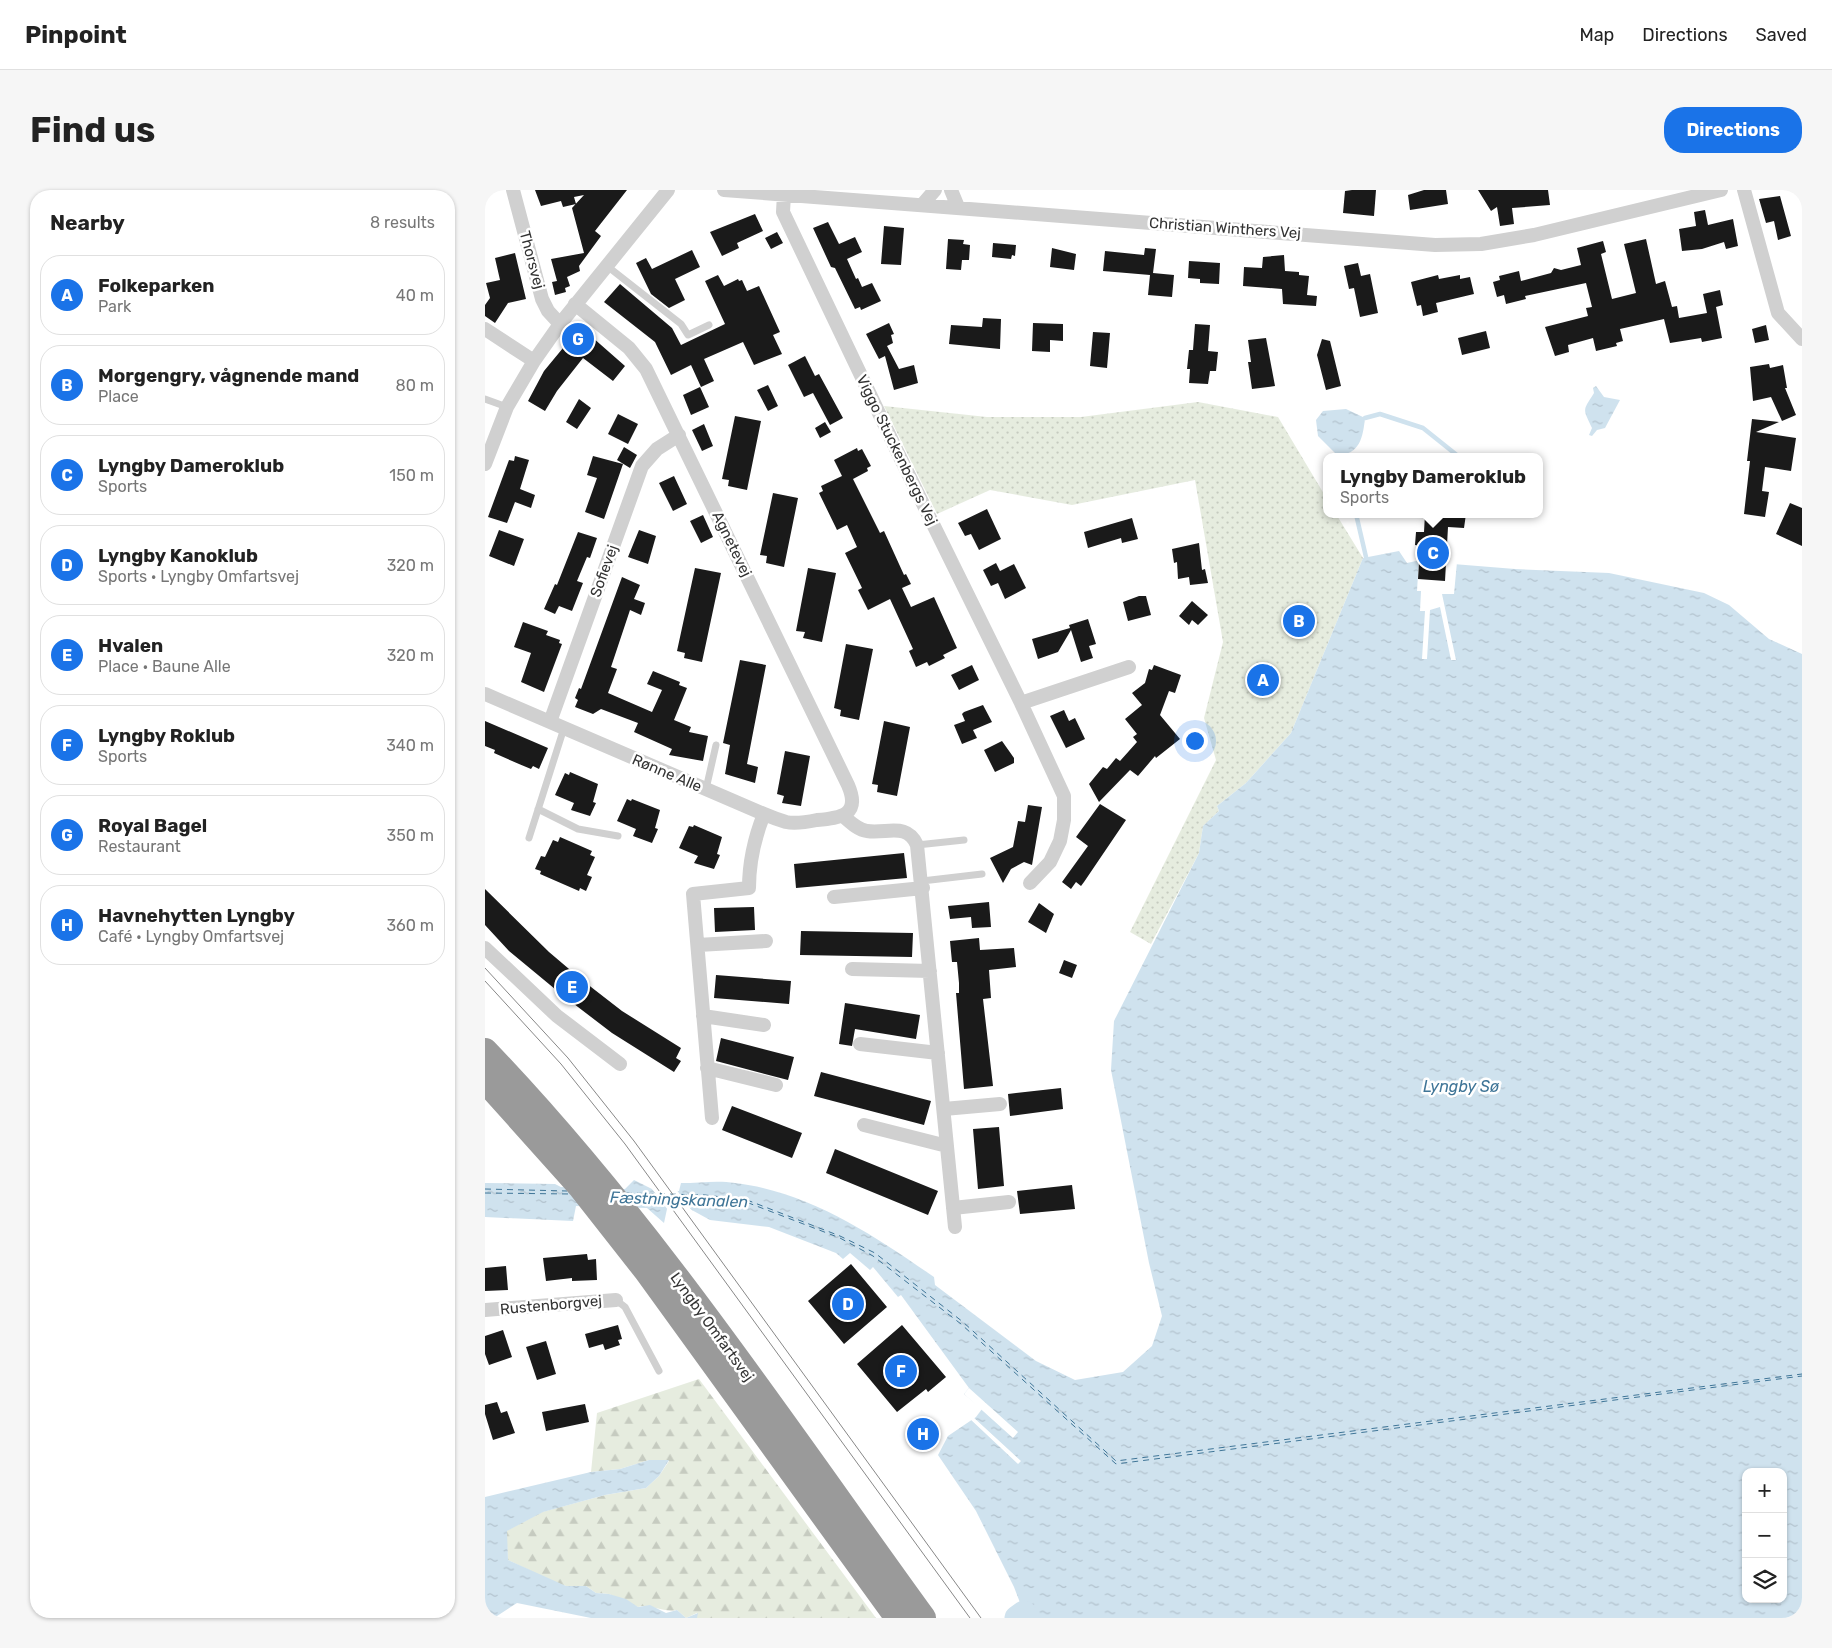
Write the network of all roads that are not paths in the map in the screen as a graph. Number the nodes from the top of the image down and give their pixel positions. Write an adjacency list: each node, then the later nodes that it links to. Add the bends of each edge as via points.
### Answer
1 (513, 190): 13 (street, Thorsvej, via 542,299 548,312)
2 (669, 190): 11 (street)
3 (724, 190): 8 (street, Christian Winthers Vej)
4 (935, 190): 9 (street)
5 (951, 190): 10 (street)
6 (1721, 190): 10 (street, Christian Winthers Vej, via 1534,235 1481,244 1435,245)
7 (1744, 190): 16 (street, via 1777,314)
8 (784, 194): 9 (street, Christian Winthers Vej); 24 (street, Viggo Stuckenbergs Vej, via 783,212)
9 (923, 204): 10 (street, Christian Winthers Vej)
10 (958, 207)
11 (607, 266): 12 (street); 14 (lane, via 681,324 688,335)
12 (575, 304): 13 (street); 20 (street, Agnetevej, via 629,348 646,369)
13 (560, 324): 17 (street)
14 (709, 325)
15 (485, 329): 17 (street)
16 (1802, 339)
17 (534, 361): 19 (street)
18 (485, 399): 19 (lane)
19 (507, 407): 21 (street)
20 (679, 435): 25 (street, Sofievej, via 657,449 643,466); 30 (street, Agnetevej, via 853,794)
21 (485, 464)
22 (1129, 667): 24 (street)
23 (485, 694): 25 (street, Rønne Alle)
24 (1021, 703): 37 (street, Viggo Stuckenbergs Vej, via 1064,796 1060,841 1050,862)
25 (549, 722): 26 (street, Rønne Alle)
26 (564, 728): 28 (street, Rønne Alle); 29 (lane)
27 (716, 745): 28 (lane)
28 (706, 789): 31 (street, Rønne Alle)
29 (538, 809): 32 (lane, via 578,829); 33 (lane)
30 (847, 812): 31 (street, Rønne Alle, via 799,823); 35 (street, via 857,828 866,831 903,830 914,838)
31 (764, 814): 41 (street, via 755,839 749,888 693,894)
32 (618, 836)
33 (529, 838)
34 (964, 840): 35 (lane)
35 (917, 845): 38 (street)
36 (982, 874): 38 (lane)
37 (1030, 883)
38 (922, 885): 39 (street); 44 (street)
39 (834, 897)
40 (766, 942): 41 (street)
41 (697, 945): 45 (street)
42 (485, 948): 50 (street, via 557,1016)
43 (852, 969): 44 (street)
44 (931, 971): 49 (street)
45 (703, 1016): 46 (street); 51 (street)
46 (765, 1024)
47 (860, 1044): 49 (street)
48 (485, 1051): 59 (highway, Lyngby Omfartsvej, via 535,1102)
49 (938, 1053): 55 (street)
50 (620, 1064)
51 (707, 1068): 53 (street); 56 (street)
52 (485, 1080): 59 (highway, Lyngby Omfartsvej, via 580,1186)
53 (776, 1085)
54 (1000, 1104): 55 (street)
55 (944, 1109): 58 (street)
56 (712, 1118)
57 (864, 1125): 58 (street)
58 (947, 1146): 61 (street)
59 (602, 1198): 66 (highway, Lyngby Omfartsvej, via 652,1278); 67 (highway, Lyngby Omfartsvej, via 624,1209)
60 (1009, 1202): 61 (street)
61 (953, 1208): 62 (street)
62 (955, 1227)
63 (616, 1300): 64 (street, Rustenborgvej); 65 (lane, via 625,1307)
64 (485, 1310)
65 (659, 1370)
66 (898, 1618)
67 (923, 1618)

